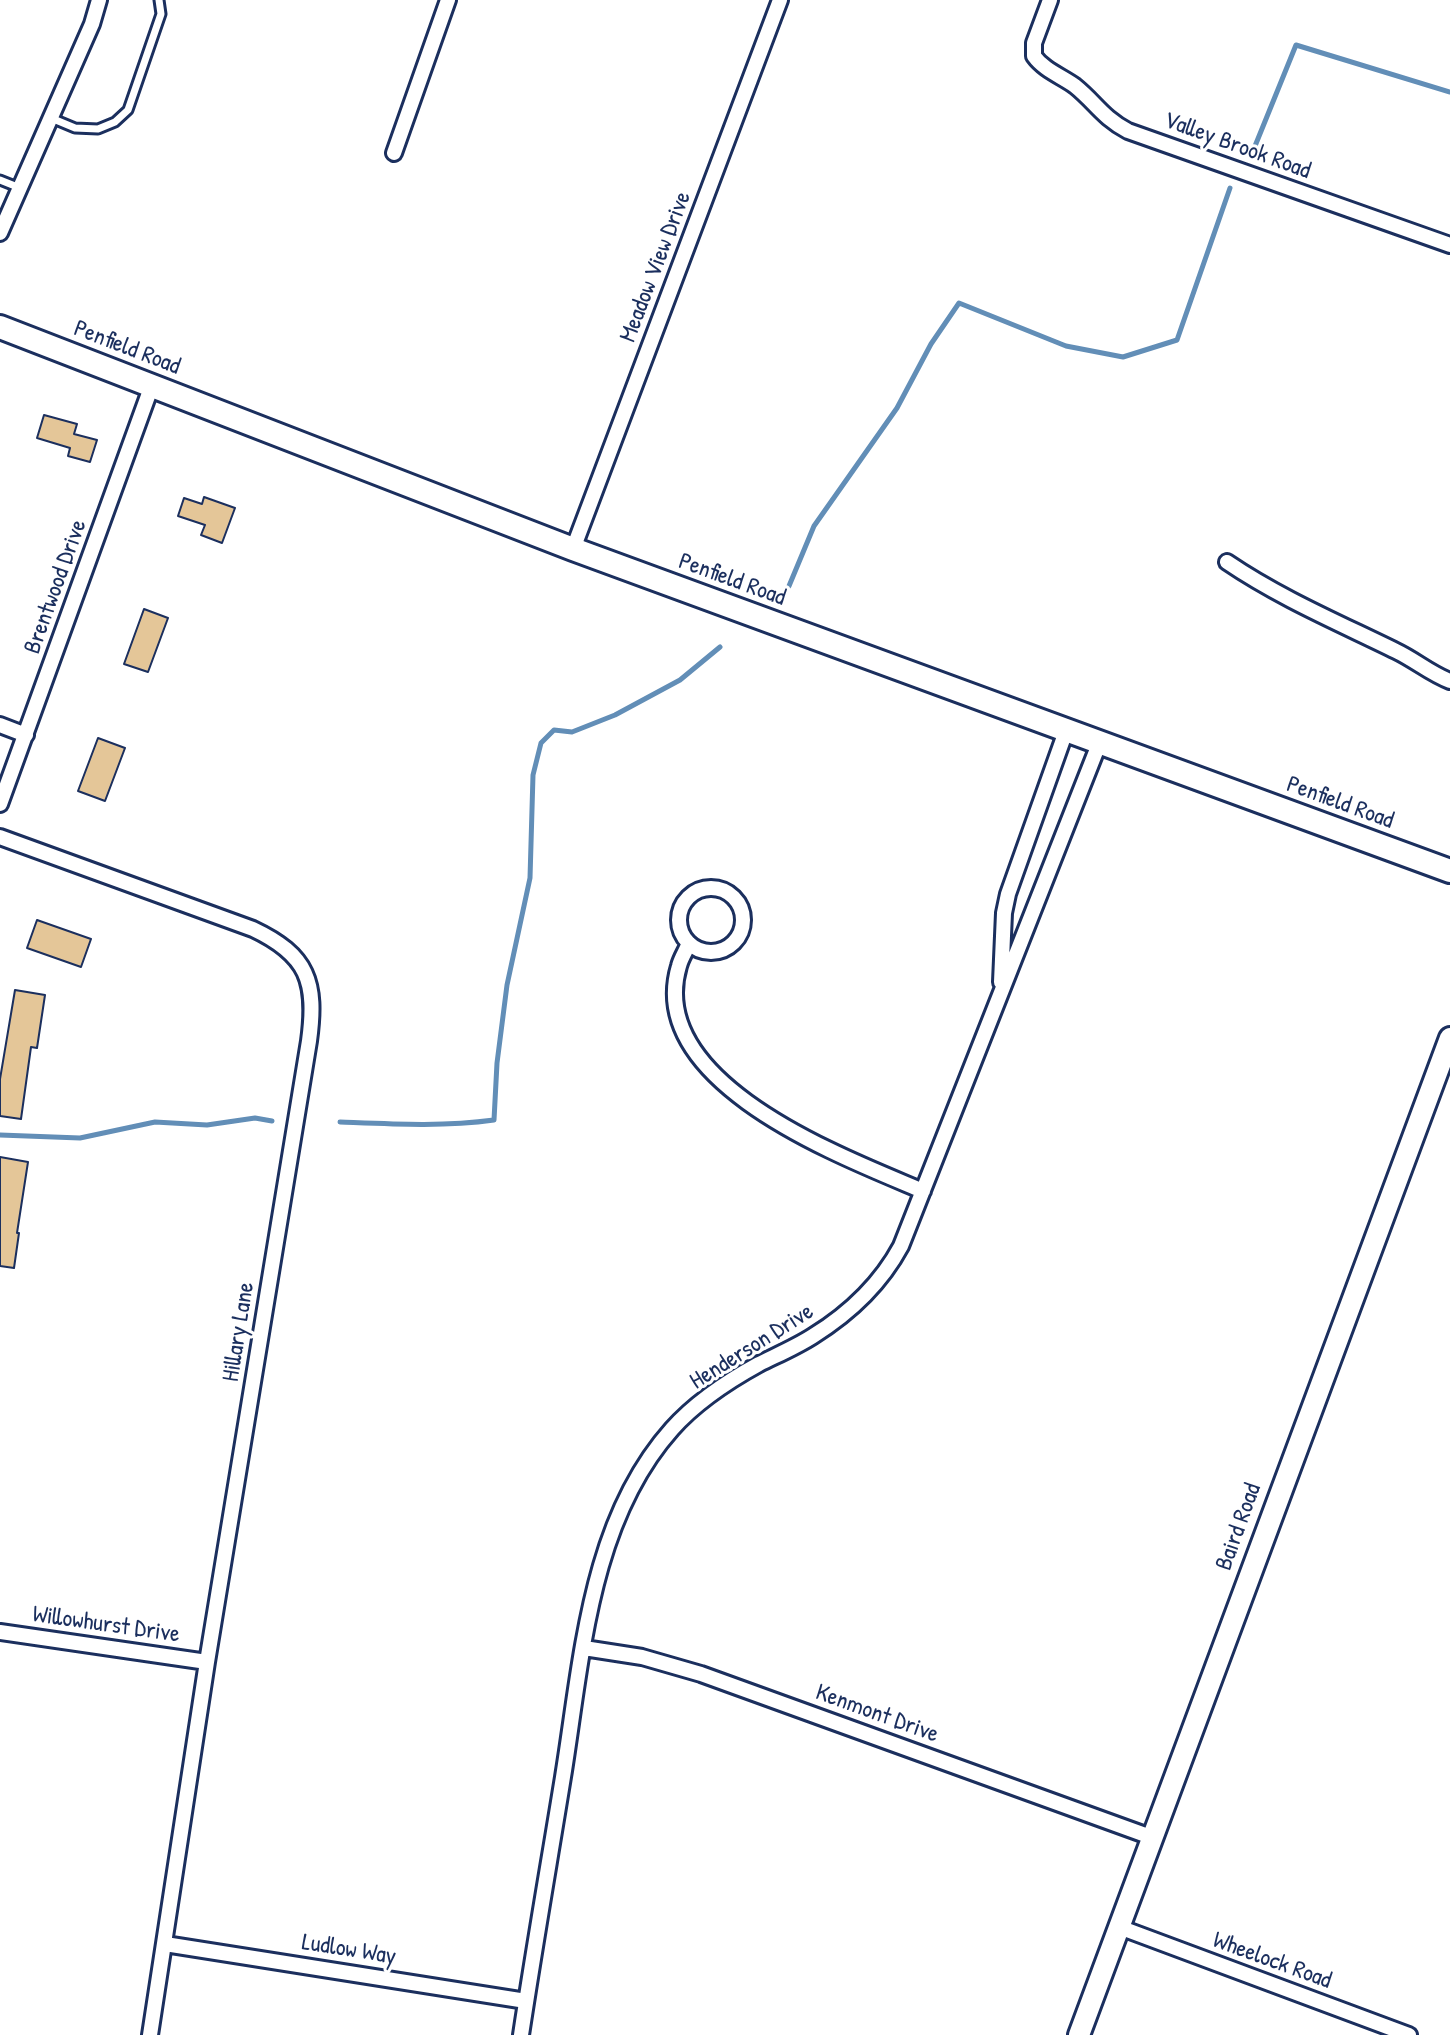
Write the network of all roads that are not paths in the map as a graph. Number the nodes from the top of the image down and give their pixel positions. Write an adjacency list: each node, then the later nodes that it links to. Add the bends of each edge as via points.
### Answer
1 (99, 0): 6 (street)
2 (159, 0): 6 (lane, via 161,14 128,110 98,129 75,128)
3 (448, 0): 7 (street)
4 (780, 0): 14 (street, Meadow View Drive)
5 (1050, 0): 11 (street, Valley Brook Road, via 1032,51 1038,62 1128,131)
6 (51, 118): 9 (street)
7 (394, 153)
8 (0, 180): 9 (lane)
9 (20, 188): 10 (street)
10 (0, 233)
11 (1450, 245)
12 (0, 327): 13 (main road, Penfield Road)
13 (152, 385): 14 (main road, Penfield Road); 19 (street, Brentwood Drive)
14 (573, 549): 18 (main road, Penfield Road)
15 (1227, 562): 16 (street, via 1261,585)
16 (1450, 681)
17 (0, 725): 19 (street)
18 (1066, 731): 20 (main road, Penfield Road); 25 (street, Henderson Drive, via 1008,894)
19 (26, 735): 21 (street, Brentwood Drive)
20 (1099, 744): 23 (main road, Penfield Road); 25 (street, Henderson Drive)
21 (0, 804)
22 (0, 837): 30 (street, Hillary Lane, via 276,940 294,954 311,989 309,1041)
23 (1450, 871)
24 (689, 943): 24 (street, via 708,952 736,940 743,920 729,894 709,889 689,897 679,925); 27 (street, via 676,996 681,1021 691,1046 716,1077 816,1144)
25 (1001, 994): 27 (street, Henderson Drive)
26 (1450, 1038): 31 (street, Baird Road)
27 (923, 1191): 29 (street, Henderson Drive, via 901,1246 865,1296 811,1338 719,1389 673,1428 652,1455 614,1527)
28 (0, 1632): 30 (street, Willowhurst Drive)
29 (584, 1648): 31 (street, Kenmont Drive, via 701,1674); 34 (street, Henderson Drive)
30 (207, 1662): 33 (street, Hillary Lane)
31 (1151, 1837): 32 (street, Baird Road)
32 (1119, 1927): 37 (street, Baird Road); 38 (street, Wheelock Road)
33 (165, 1944): 34 (street, Ludlow Way); 35 (street, Hillary Lane)
34 (526, 2001): 36 (street, Henderson Drive)
35 (150, 2035)
36 (521, 2035)
37 (1079, 2035)
38 (1409, 2035)

